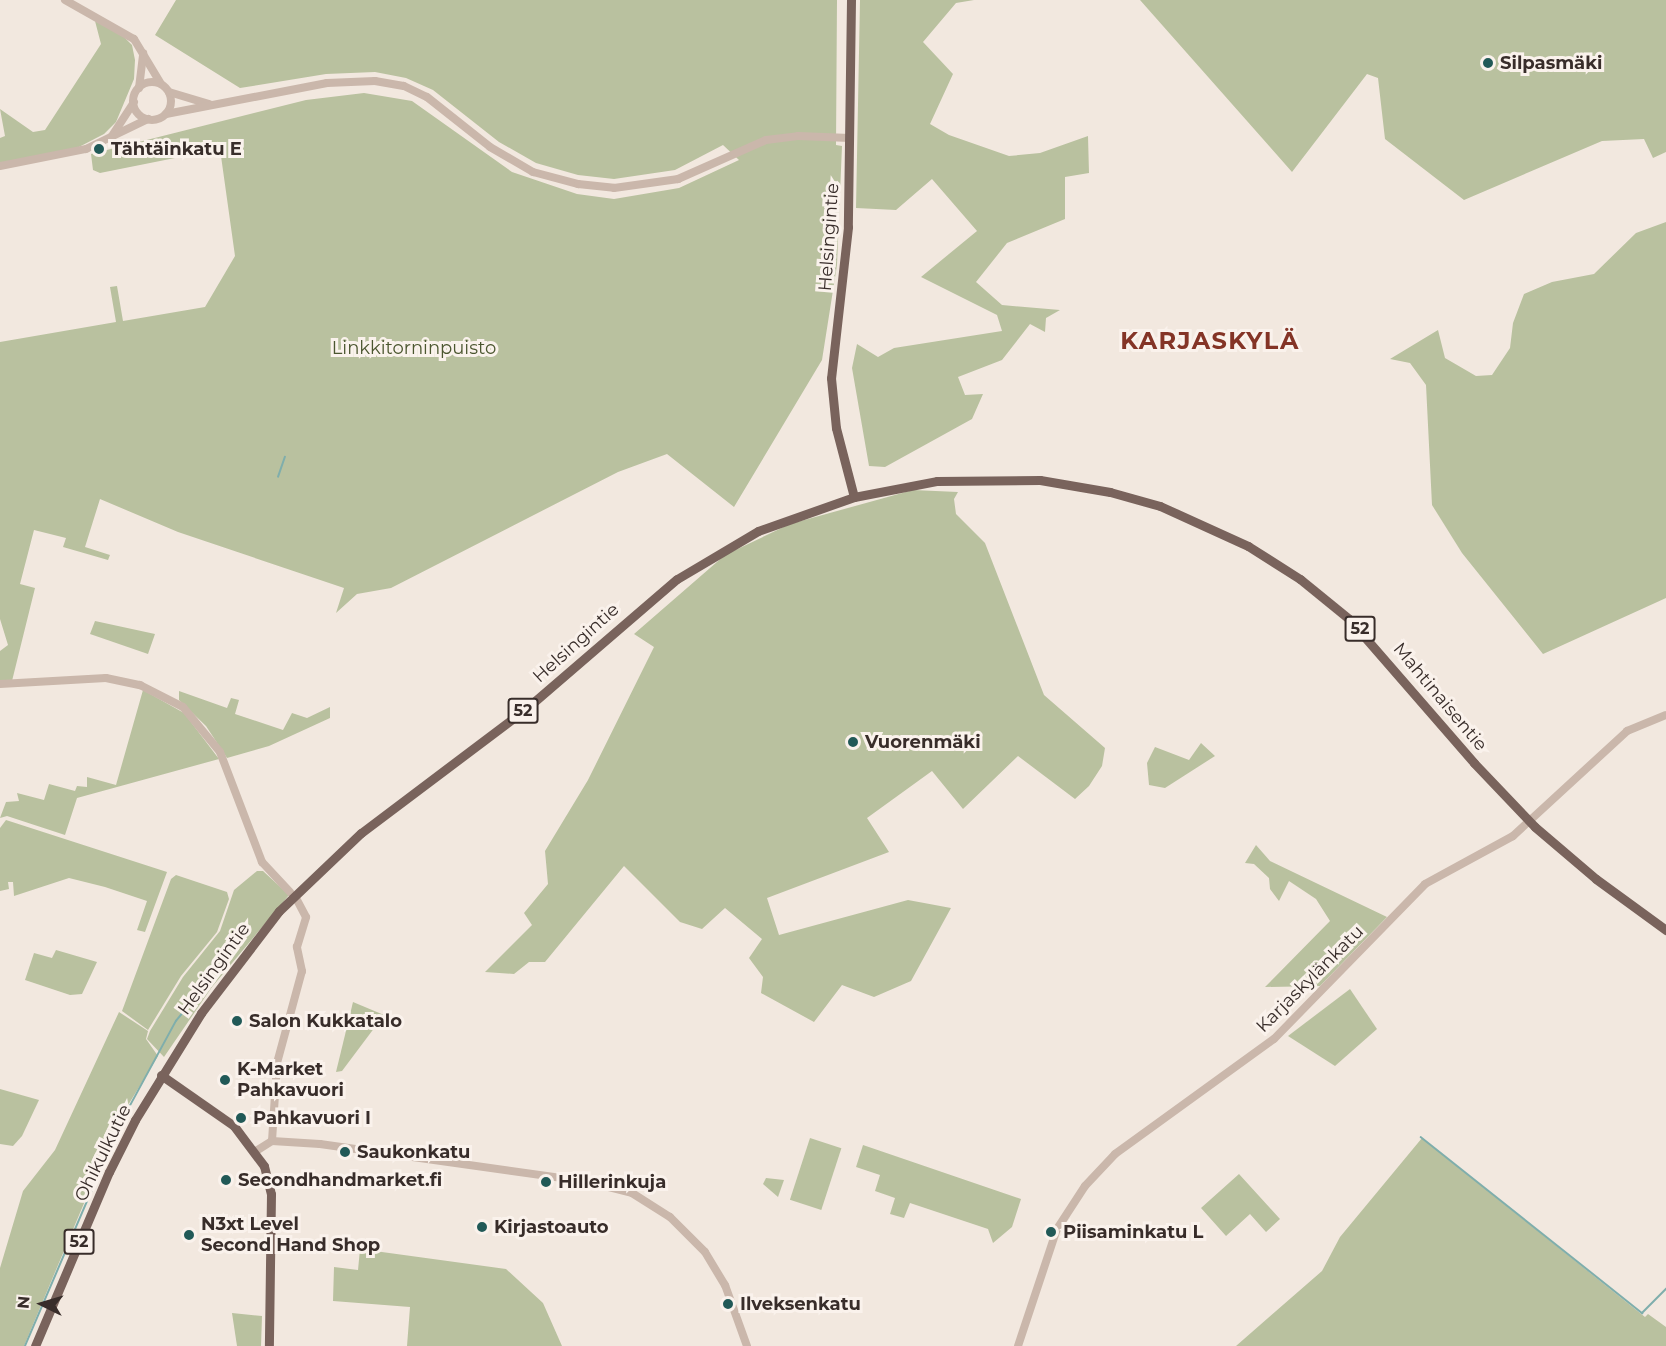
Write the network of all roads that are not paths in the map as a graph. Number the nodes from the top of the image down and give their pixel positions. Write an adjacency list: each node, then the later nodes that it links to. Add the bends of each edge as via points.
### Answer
1 (65, 0): 3 (street, via 126,34)
2 (851, 0): 11 (main road, Helsingintie)
3 (142, 52): 4 (street); 5 (street)
4 (161, 84): 5 (street, via 149,82); 6 (street)
5 (139, 88): 7 (street)
6 (169, 92): 8 (street); 9 (street, via 171,104)
7 (134, 102): 10 (street, via 138,113); 12 (street)
8 (210, 105): 9 (street); 11 (street, via 327,83 375,81 404,86 427,97 490,147 533,172 578,184 614,188 678,179 766,140 798,136)
9 (166, 114): 10 (street)
10 (148, 119): 12 (street)
11 (850, 138): 14 (main road, Helsingintie, via 846,255 831,378 836,428)
12 (109, 140): 13 (street, via 72,153)
13 (0, 166)
14 (854, 497): 19 (main road, Mahtinaisentie / 52, via 937,481 1004,478 1078,485 1160,506 1248,546 1321,595 1382,652 1535,827 1596,879); 20 (main road, Helsingintie / 52, via 758,531 677,579 528,707 362,832 279,911 201,1013)
15 (0, 684): 17 (street, via 106,678 140,685 183,707 220,752 262,862)
16 (1666, 715): 26 (street, Karjaskylänkatu, via 1627,731 1513,836 1425,884 1274,1039 1109,1160 1081,1191 1057,1229)
17 (290, 892)
18 (297, 900): 21 (street, via 306,917 297,946 302,971 277,1063)
19 (1666, 930)
20 (161, 1075): 22 (main road, via 234,1126); 23 (main road, Ohikulkutie / 52, via 109,1172)
21 (272, 1141): 22 (street); 25 (street, via 554,1176 632,1193 668,1214 705,1252 725,1285)
22 (256, 1151): 24 (main road, via 271,1194)
23 (36, 1346)
24 (268, 1346)
25 (747, 1346)
26 (1018, 1346)

